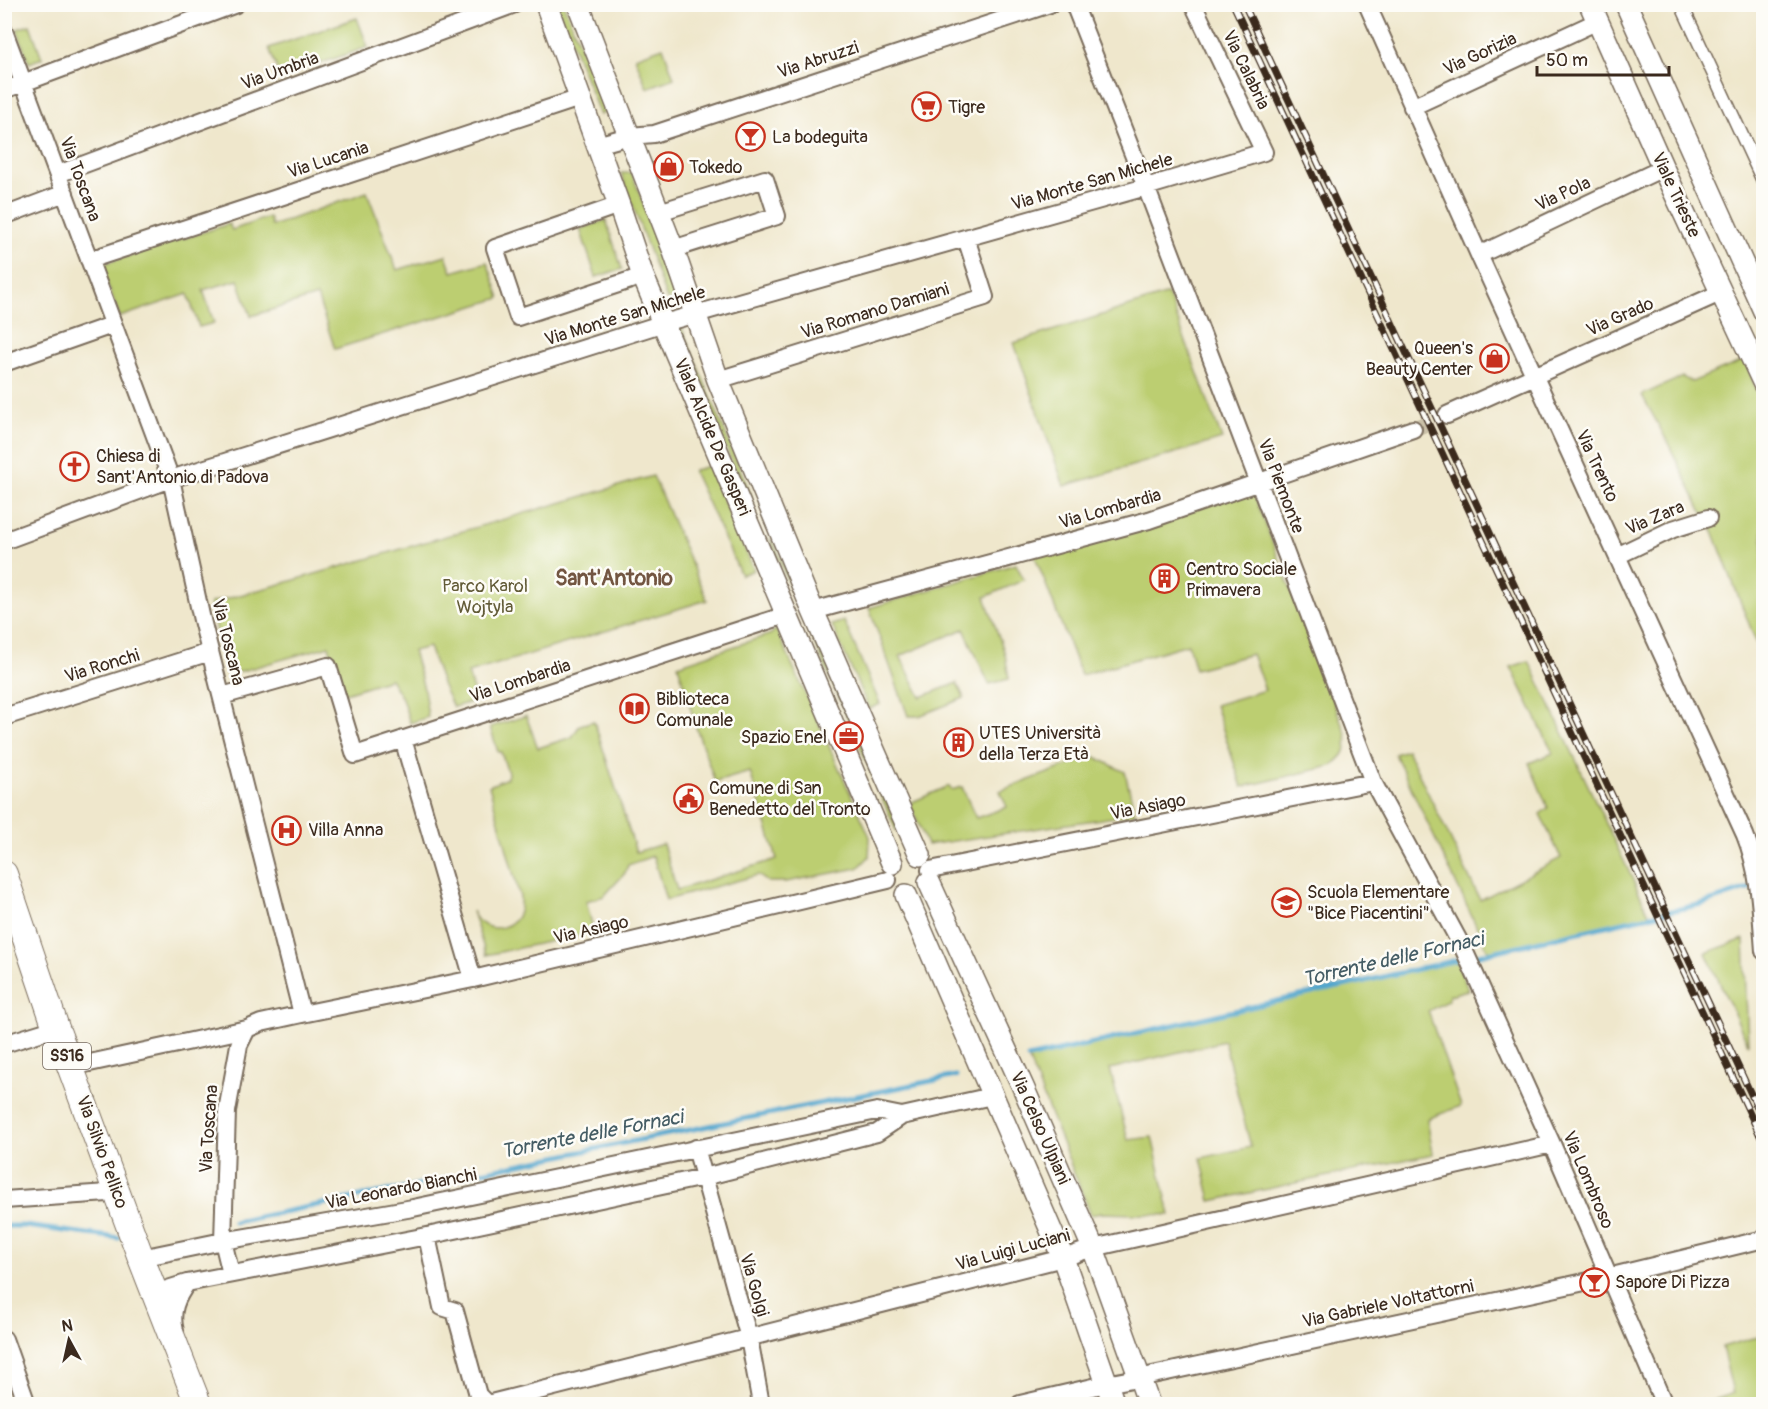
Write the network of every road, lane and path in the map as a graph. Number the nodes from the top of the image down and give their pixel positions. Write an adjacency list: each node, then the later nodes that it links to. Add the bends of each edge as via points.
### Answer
1 (236, 4): 13 (street)
2 (515, 4): 21 (street, Via Umbria)
3 (546, 4): 15 (street, Viale Alcide De Gasperi)
4 (578, 4): 17 (street, Viale Alcide De Gasperi)
5 (1050, 4): 17 (street, Via Abruzzi, via 654,134)
6 (1074, 4): 23 (street, Via Piemonte)
7 (1193, 4): 19 (street, Via Calabria)
8 (1367, 4): 16 (street, Via Trento)
9 (1626, 4): 34 (street, Viale Trieste)
10 (1681, 4): 22 (street)
11 (1594, 13): 16 (street, Via Gorizia); 20 (street, Viale Trieste)
12 (4, 31): 13 (street, Via Toscana)
13 (23, 83): 14 (street); 21 (street, Via Toscana)
14 (4, 90)
15 (580, 98): 18 (street, Viale Alcide De Gasperi); 31 (street, Via Lucania)
16 (1412, 107): 30 (street, Via Trento)
17 (629, 136): 18 (street, Via Abruzzi); 26 (street, Viale Alcide De Gasperi)
18 (597, 145): 25 (street, Viale Alcide De Gasperi)
19 (1264, 152): 23 (street, Via Monte San Michele)
20 (1663, 168): 30 (street, Via Pola); 33 (street, Viale Trieste)
21 (58, 174): 24 (street, Via Toscana)
22 (1764, 183)
23 (1146, 187): 28 (street, Via Monte San Michele); 45 (street, Via Piemonte)
24 (65, 193): 27 (street); 31 (street, Via Toscana)
25 (620, 205): 32 (street, Viale Alcide De Gasperi); 32 (street, via 495,248 518,317)
26 (659, 212): 29 (street, Viale Alcide De Gasperi); 29 (street, via 765,179 777,216)
27 (4, 216)
28 (966, 238): 35 (street, Via Monte San Michele); 40 (street, Via Romano Damiani, via 985,297)
29 (673, 249): 35 (street, Viale Alcide De Gasperi)
30 (1479, 255): 39 (street, Via Trento)
31 (89, 260): 37 (street, Via Toscana)
32 (643, 276): 36 (street, Viale Alcide De Gasperi)
33 (1720, 293): 39 (street, Via Grado); 41 (street, Viale Trieste)
34 (1764, 311)
35 (694, 314): 36 (street, Via Monte San Michele); 40 (street, Viale Alcide De Gasperi)
36 (664, 323): 44 (street, Via Monte San Michele); 50 (street, Viale Alcide De Gasperi)
37 (112, 325): 38 (street); 44 (street, Via Toscana)
38 (4, 363)
39 (1535, 376): 42 (street); 48 (street, Via Trento)
40 (718, 380): 49 (street, Viale Alcide De Gasperi)
41 (1764, 384)
42 (1447, 415)
43 (1413, 429): 45 (street, Via Lombardia)
44 (171, 479): 47 (street, Via Monte San Michele); 51 (street, Via Toscana)
45 (1259, 483): 49 (street, Via Lombardia, via 1149,520); 55 (street, Via Piemonte)
46 (1708, 518): 48 (street, Via Zara, via 1673,529)
47 (4, 541)
48 (1617, 556): 58 (street, Via Trento)
49 (813, 611): 56 (street, Viale Alcide De Gasperi)
50 (786, 615): 54 (street, Via Lombardia); 57 (street, Viale Alcide De Gasperi)
51 (210, 652): 52 (street, Via Toscana); 53 (street, Via Ronchi)
52 (222, 696): 54 (street, Via Lombardia, via 328,666 355,755); 65 (street, Via Toscana)
53 (4, 717)
54 (403, 739): 64 (street)
55 (1373, 782): 56 (street, Via Asiago); 63 (street, Via Piemonte)
56 (926, 869): 57 (street, via 909,853 896,858); 60 (street, via 925,889); 80 (street, Via Celso Ulpiani)
57 (890, 872): 60 (street, via 895,889); 64 (street, Via Asiago)
58 (1760, 872): 61 (street, Via Trento)
59 (4, 874): 66 (main road, Via Silvio Pellico / SS16)
60 (906, 895): 70 (street, Via Celso Ulpiani)
61 (1762, 900): 62 (street, Via Trento)
62 (1764, 951)
63 (1474, 972): 72 (street, Via Lombroso)
64 (473, 979): 65 (street, Via Asiago)
65 (302, 1014): 67 (street)
66 (56, 1028): 68 (street); 69 (main road, Via Silvio Pellico / SS16)
67 (247, 1029): 69 (street); 79 (street, Via Toscana, via 239,1045 227,1111)
68 (4, 1044)
69 (71, 1066): 75 (main road, Via Silvio Pellico / SS16)
70 (992, 1096): 71 (street, Via Leonardo Bianchi); 82 (street, Via Celso Ulpiani)
71 (902, 1116): 73 (street, Via Leonardo Bianchi, via 877,1110); 74 (street, Via Leonardo Bianchi, via 877,1132)
72 (1552, 1144): 80 (street, Via Luigi Luciani); 84 (street, Via Lombroso)
73 (696, 1148): 74 (street, Via Golgi); 79 (street, Via Leonardo Bianchi, via 413,1208)
74 (704, 1177): 77 (street, Via Leonardo Bianchi); 87 (street, Via Golgi)
75 (117, 1191): 76 (street); 81 (main road, Via Silvio Pellico / SS16)
76 (4, 1200)
77 (427, 1236): 83 (street, Via Leonardo Bianchi); 94 (street, via 442,1307 455,1311 478,1395)
78 (1764, 1239): 84 (street, Via Gabriele Voltattorni)
79 (223, 1240): 81 (street, Via Leonardo Bianchi); 83 (street)
80 (1093, 1248): 82 (street, Via Luigi Luciani); 90 (street, Via Celso Ulpiani)
81 (141, 1258): 86 (main road, Via Silvio Pellico / SS16)
82 (1063, 1258): 87 (street, Via Luigi Luciani); 91 (street, Via Celso Ulpiani)
83 (231, 1274): 85 (street, Via Leonardo Bianchi)
84 (1608, 1277): 90 (street, Via Gabriele Voltattorni); 99 (street, Via Lombroso)
85 (187, 1283): 86 (street, Via Leonardo Bianchi); 89 (street, via 176,1299 173,1324)
86 (156, 1293): 89 (main road, SS16)
87 (749, 1338): 94 (street, Via Luigi Luciani); 95 (street, Via Golgi)
88 (4, 1339): 92 (street)
89 (186, 1372): 93 (main road, SS16)
90 (1138, 1378): 91 (street, Via Gabriele Voltattorni); 98 (street, Via Celso Ulpiani)
91 (1106, 1383): 96 (street, Via Gabriele Voltattorni); 97 (street, Via Celso Ulpiani)
92 (27, 1404)
93 (198, 1404)
94 (487, 1404)
95 (761, 1404)
96 (1020, 1404)
97 (1114, 1404)
98 (1149, 1404)
99 (1664, 1404)

